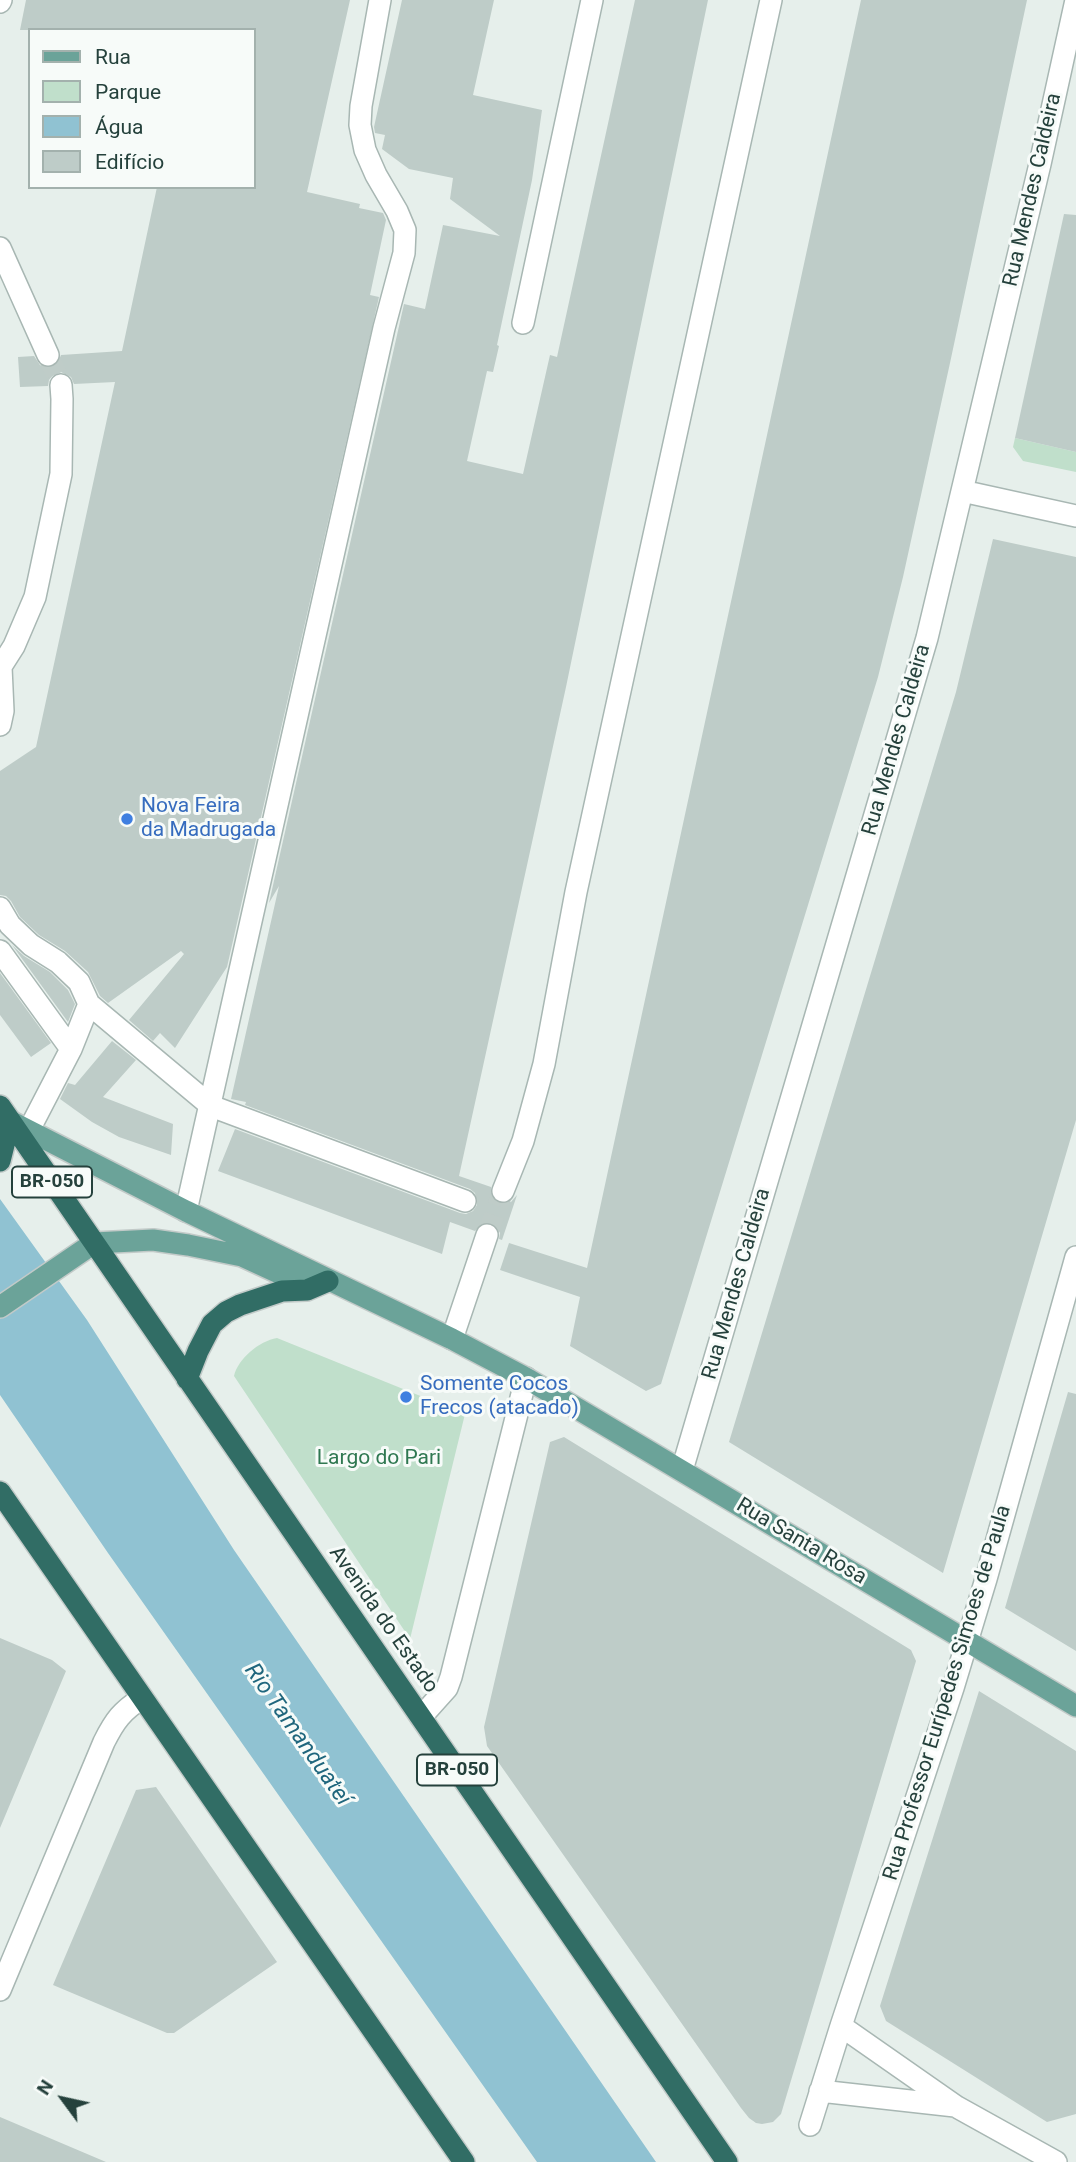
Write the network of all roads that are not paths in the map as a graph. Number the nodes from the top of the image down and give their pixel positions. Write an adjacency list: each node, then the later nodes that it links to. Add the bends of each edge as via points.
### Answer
1 (380, 0): 17 (street, via 360,125 365,150 405,230 404,253)
2 (592, 0): 6 (street)
3 (771, 0): 20 (street, via 576,892 544,1064 523,1140)
4 (1076, 0): 9 (street, Rua Mendes Caldeira)
5 (0, 248): 7 (street)
6 (523, 323)
7 (48, 355)
8 (61, 385): 11 (street, via 61,474 35,597)
9 (962, 491): 10 (street); 31 (street, Rua Mendes Caldeira, via 927,638)
10 (1076, 516)
11 (0, 667): 12 (street)
12 (0, 725)
13 (0, 908): 15 (street, via 31,945 79,982)
14 (0, 951): 16 (street)
15 (89, 1004): 16 (street); 17 (street)
16 (71, 1049): 18 (street)
17 (211, 1106): 21 (street); 22 (street)
18 (13, 1119): 19 (highway); 22 (main road); 24 (highway, Avenida do Estado / BR-050)
19 (0, 1161)
20 (502, 1191)
21 (465, 1201)
22 (186, 1211): 26 (main road)
23 (487, 1235): 28 (street)
24 (94, 1243): 26 (main road, via 153,1240 188,1245 242,1256 294,1279); 27 (main road); 30 (highway, Avenida do Estado / BR-050)
25 (1076, 1257): 33 (street, Rua Professor Eurípedes Simoes de Paula)
26 (328, 1281): 28 (main road); 30 (highway, via 307,1290 282,1291 226,1312 212,1324)
27 (0, 1307)
28 (452, 1339): 29 (main road)
29 (526, 1378): 31 (main road, Rua Santa Rosa); 36 (street, via 451,1677)
30 (187, 1379): 36 (highway, Avenida do Estado / BR-050)
31 (682, 1470): 33 (main road, Rua Santa Rosa)
32 (0, 1492): 34 (highway)
33 (967, 1641): 35 (main road, Rua Santa Rosa); 38 (street, Rua Professor Eurípedes Simoes de Paula)
34 (142, 1698): 37 (street, via 119,1715 104,1742); 42 (highway)
35 (1076, 1706)
36 (421, 1717): 43 (highway, Avenida do Estado / BR-050)
37 (0, 1990)
38 (841, 2026): 39 (street, Rua Professor Eurípedes Simoes de Paula); 40 (street)
39 (820, 2091): 40 (street); 41 (street, Rua Professor Eurípedes Simoes de Paula)
40 (957, 2107): 44 (street)
41 (810, 2125)
42 (464, 2162)
43 (727, 2162)
44 (1056, 2162)

